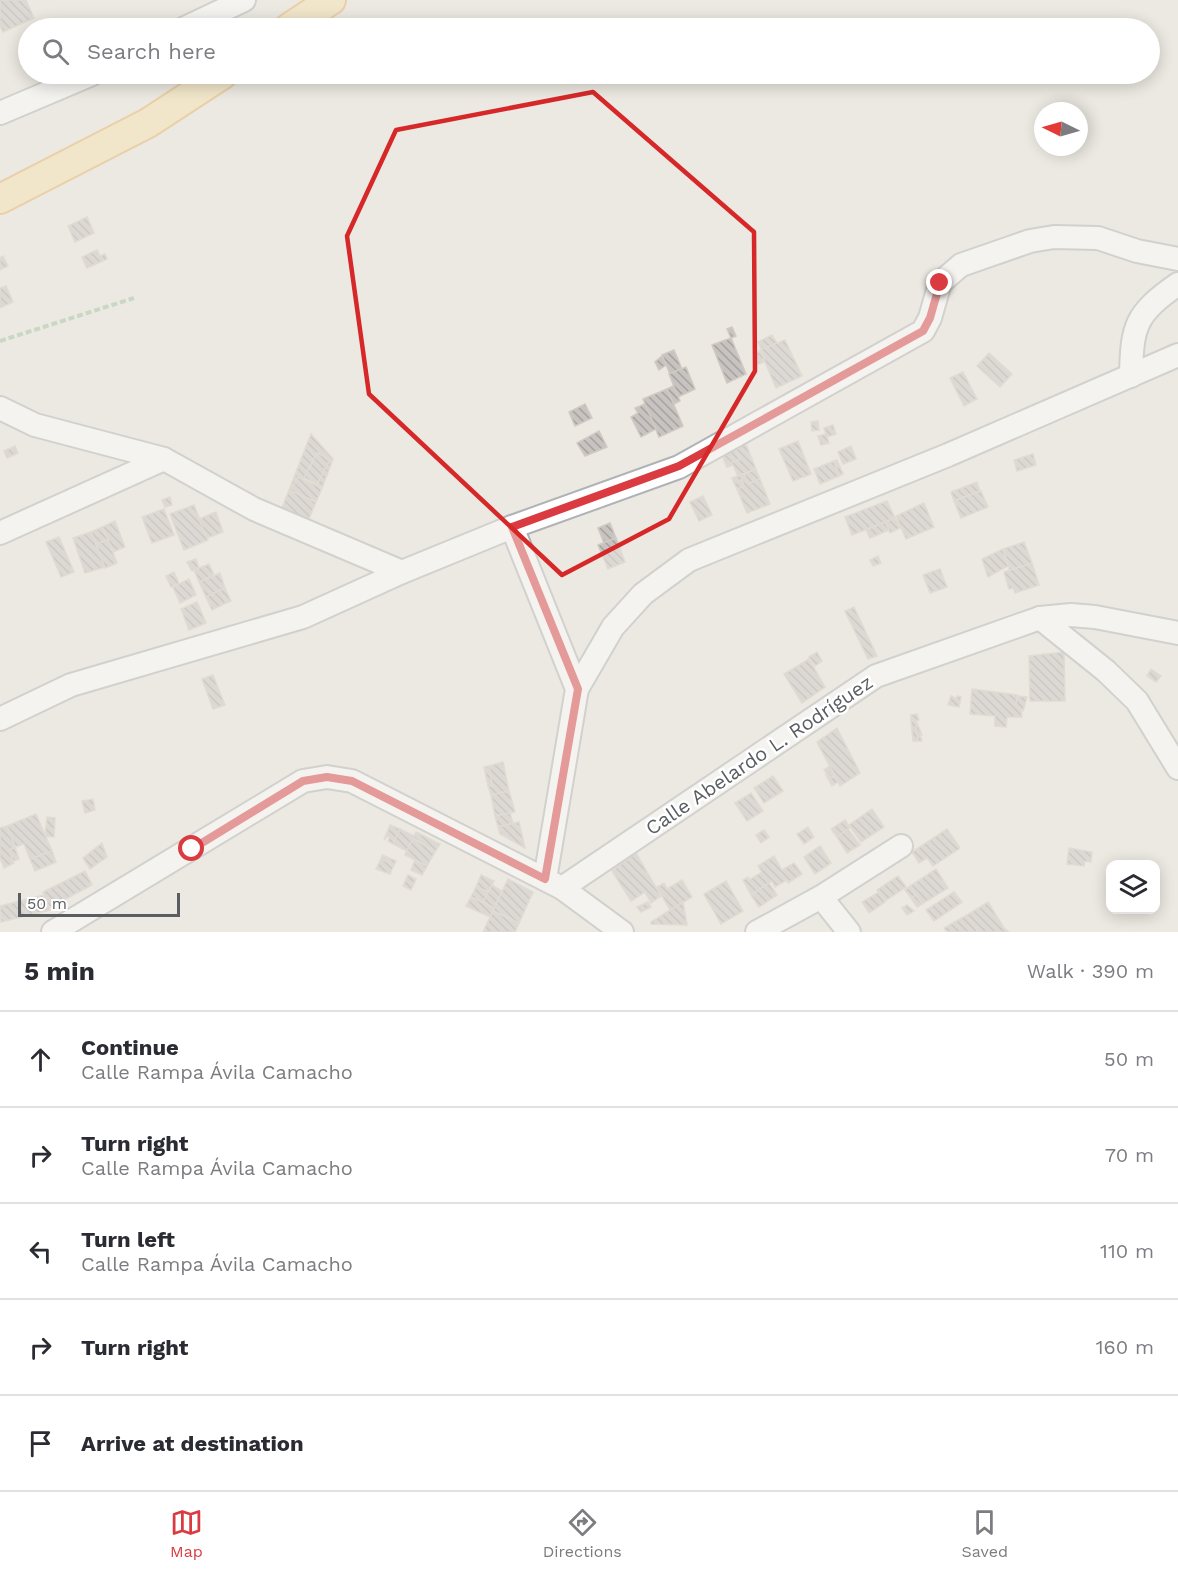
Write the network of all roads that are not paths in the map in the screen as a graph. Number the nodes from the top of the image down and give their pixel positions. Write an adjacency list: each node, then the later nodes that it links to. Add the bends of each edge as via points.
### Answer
1 (244, 0): 3 (street)
2 (331, 0): 4 (main road)
3 (206, 18)
4 (304, 18)
5 (68, 84): 7 (street)
6 (208, 84): 8 (main road, via 148,123)
7 (0, 113)
8 (0, 199)
9 (1178, 259): 15 (street, via 1098,238 1054,237 1030,241 961,265 940,283 923,331 679,466)
10 (1178, 284): 12 (street, via 1139,320 1132,338)
11 (1178, 355): 12 (street)
12 (1131, 376): 20 (street, via 689,560 643,594 613,627)
13 (0, 408): 14 (street, via 35,425)
14 (164, 459): 16 (street); 17 (street, via 254,509)
15 (512, 527): 17 (street); 20 (street)
16 (0, 533)
17 (402, 572): 21 (street, via 303,617 71,685)
18 (1040, 618): 19 (street, Calle Abelardo L. Rodríguez, via 1095,617); 22 (street, via 1137,701); 24 (street, Calle Abelardo L. Rodríguez, via 876,676)
19 (1178, 633)
20 (578, 689): 24 (street)
21 (0, 719)
22 (1178, 768)
23 (902, 846): 25 (street)
24 (553, 883): 26 (street, via 352,781 327,777 303,781); 27 (street)
25 (821, 897): 28 (street); 29 (street)
26 (53, 932)
27 (622, 932)
28 (757, 932)
29 (849, 932)

